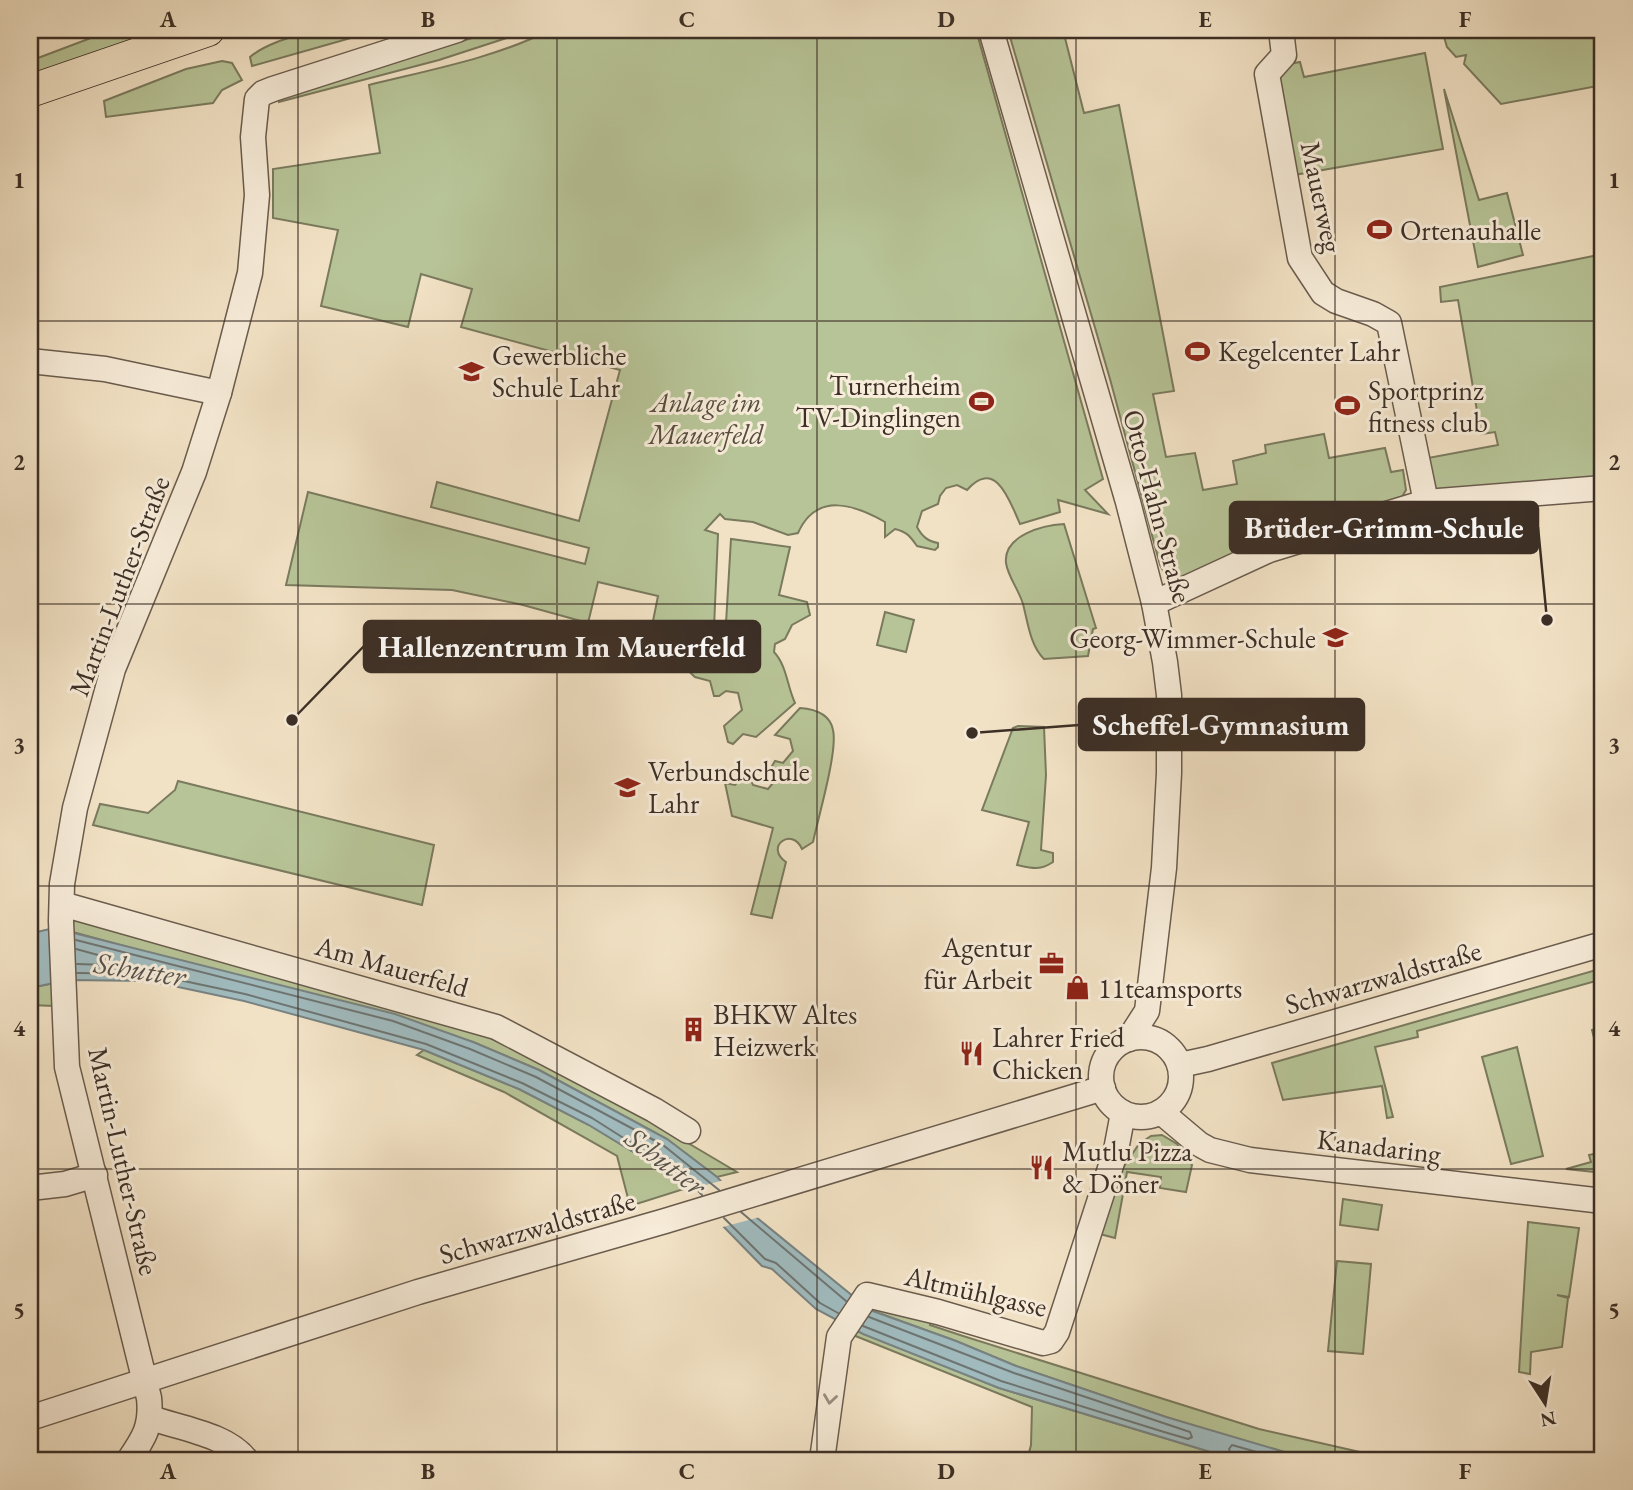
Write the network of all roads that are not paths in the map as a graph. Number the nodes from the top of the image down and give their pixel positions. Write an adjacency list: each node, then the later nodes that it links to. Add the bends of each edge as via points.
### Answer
1 (208, 30): 5 (main road)
2 (457, 30): 7 (street, Martin-Luther-Straße, via 273,89 257,99 253,137 257,195 250,272)
3 (991, 30): 10 (street, Otto-Hahn-Straße)
4 (1281, 30): 9 (street, Mauerweg, via 1284,55 1267,74 1300,258 1323,293 1388,323)
5 (30, 90)
6 (30, 361): 7 (street, via 105,369)
7 (219, 393): 11 (street, Martin-Luther-Straße, via 194,472 113,670 75,808)
8 (1603, 488): 9 (street)
9 (1426, 502): 10 (street, via 1304,537)
10 (1154, 603): 13 (street, Otto-Hahn-Straße, via 1169,695 1169,773 1164,868)
11 (61, 913): 20 (street, Am Mauerfeld, via 496,1027); 21 (street, Martin-Luther-Straße, via 67,1067)
12 (1603, 944): 16 (street, Schwarzwaldstraße)
13 (1147, 1011): 14 (street, Otto-Hahn-Straße); 15 (street, Otto-Hahn-Straße)
14 (1129, 1039): 15 (street); 17 (street, via 1109,1053 1103,1064)
15 (1158, 1041): 16 (street)
16 (1180, 1065): 18 (street, via 1179,1092)
17 (1103, 1088): 19 (street); 24 (street, Schwarzwaldstraße, via 426,1289)
18 (1161, 1112): 19 (street, via 1136,1117); 23 (street, Kanadaring, via 1210,1150 1250,1160)
19 (1123, 1113): 29 (street, Altmühlgasse, one-way to 29, via 1116,1150 1051,1341 1043,1343 938,1312 864,1298 839,1337)
20 (688, 1131)
21 (95, 1175): 22 (street); 24 (street, Martin-Luther-Straße)
22 (30, 1188)
23 (1603, 1201)
24 (144, 1379): 25 (street, Schwarzwaldstraße); 26 (street, Martin-Luther-Straße)
25 (30, 1418)
26 (151, 1418): 27 (street); 28 (street, via 223,1441)
27 (129, 1460)
28 (246, 1460)
29 (822, 1460)

